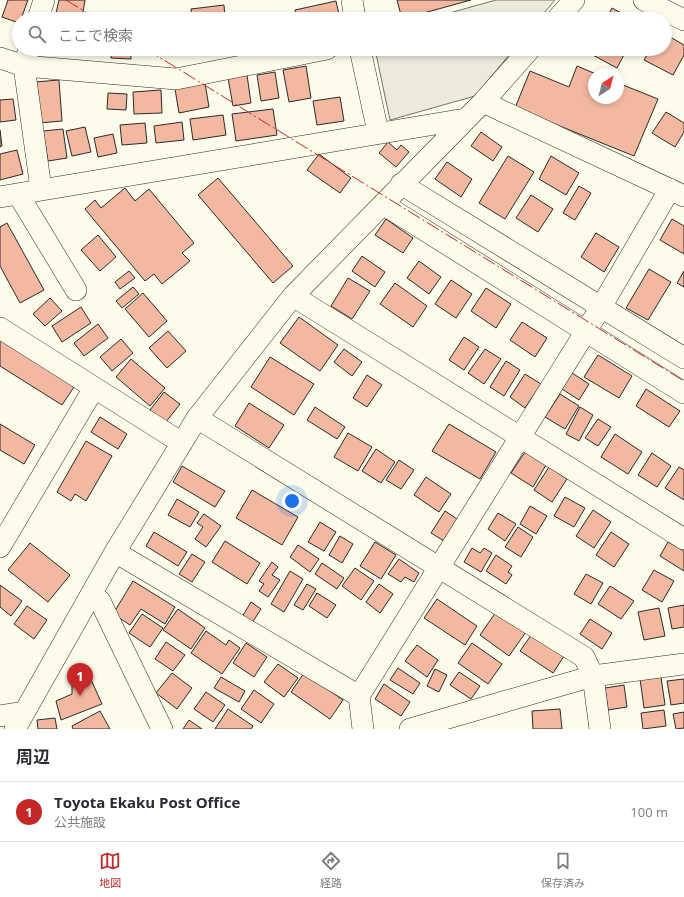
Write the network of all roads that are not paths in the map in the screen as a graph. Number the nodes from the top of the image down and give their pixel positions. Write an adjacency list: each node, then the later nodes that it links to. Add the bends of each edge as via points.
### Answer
1 (44, 0): 5 (street)
2 (352, 0): 6 (street)
3 (574, 0): 7 (street)
4 (644, 0): 8 (street)
5 (40, 12)
6 (354, 12)
7 (563, 12)
8 (668, 12)
9 (672, 14): 10 (street)
10 (684, 20)
11 (292, 56): 14 (street, via 176,79)
12 (362, 56): 18 (street)
13 (524, 56): 16 (street)
14 (26, 57): 15 (street); 20 (street)
15 (0, 58)
16 (483, 102): 17 (street); 21 (street)
17 (465, 119): 18 (street); 19 (street)
18 (378, 132): 20 (street)
19 (401, 184): 23 (street); 26 (street)
20 (41, 189): 22 (street)
21 (677, 192): 26 (street)
22 (9, 195): 24 (street)
23 (383, 204): 25 (street); 28 (street)
24 (76, 290)
25 (293, 296): 32 (street); 33 (street)
26 (601, 307): 28 (street); 29 (street)
27 (0, 328): 30 (street)
28 (586, 332): 31 (street); 33 (street)
29 (684, 358)
30 (94, 388): 34 (street); 36 (street)
31 (684, 393)
32 (197, 418): 34 (street); 38 (street)
33 (521, 437): 35 (street); 38 (street)
34 (182, 443): 37 (street)
35 (684, 539)
36 (0, 547)
37 (115, 552): 39 (street); 42 (street)
38 (439, 568): 41 (street, via 584,657); 42 (street)
39 (91, 595): 44 (street); 46 (street, via 100,602)
40 (684, 664): 41 (street)
41 (593, 676): 45 (street); 49 (street)
42 (359, 696): 47 (street)
43 (0, 716): 44 (street)
44 (19, 721)
45 (458, 723): 48 (street)
46 (162, 729)
47 (363, 729)
48 (410, 729)
49 (600, 729)

